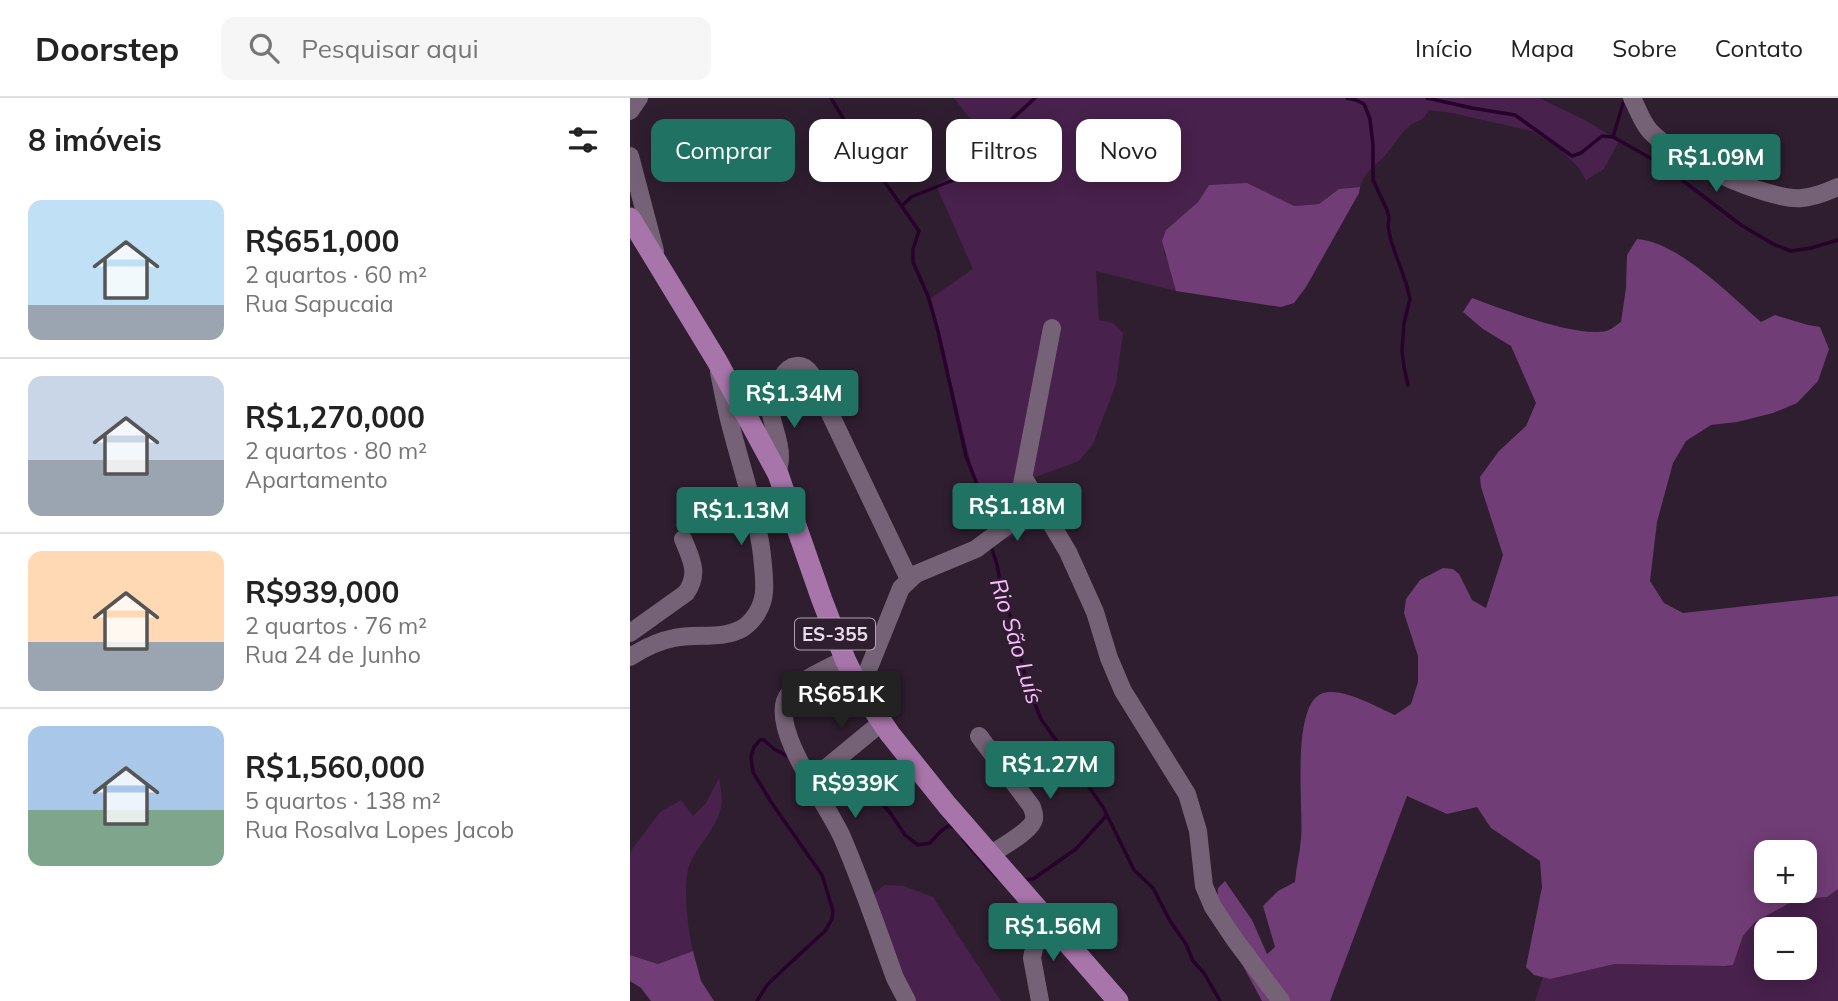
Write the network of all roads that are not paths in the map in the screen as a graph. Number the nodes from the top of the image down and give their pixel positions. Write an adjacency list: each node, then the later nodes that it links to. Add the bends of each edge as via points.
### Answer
1 (639, 98): 3 (street)
2 (1632, 98): 5 (street, via 1657,138 1717,174 1786,197 1801,198)
3 (630, 111)
4 (630, 156): 7 (street)
5 (1838, 187)
6 (630, 218): 7 (main road, ES-355)
7 (658, 263): 9 (main road, ES-355)
8 (1052, 328): 11 (street)
9 (717, 361): 10 (main road, ES-355); 15 (street, via 759,532 764,573 761,606 739,630 675,638 647,646)
10 (778, 474): 13 (street, via 780,456 770,402 788,370 804,367); 16 (main road, ES-355)
11 (1024, 478): 13 (street, via 1008,525 976,549); 23 (street, via 1068,552 1123,691 1187,794 1198,831 1204,886 1213,907)
12 (683, 539): 14 (street, via 694,568 692,583 686,593)
13 (909, 579): 17 (street, via 895,601)
14 (630, 633)
15 (630, 657)
16 (845, 659): 17 (main road, ES-355); 24 (street, via 799,684 786,697 783,714 795,753 841,835)
17 (860, 690): 18 (main road, ES-355)
18 (882, 722): 20 (street); 21 (main road, ES-355)
19 (979, 736): 21 (street, via 1035,816 1027,830)
20 (825, 769)
21 (990, 855): 22 (main road, ES-355)
22 (1048, 921): 25 (street, via 1032,958); 26 (main road, ES-355)
23 (1279, 1000)
24 (907, 1001)
25 (1040, 1001)
26 (1118, 1001)

